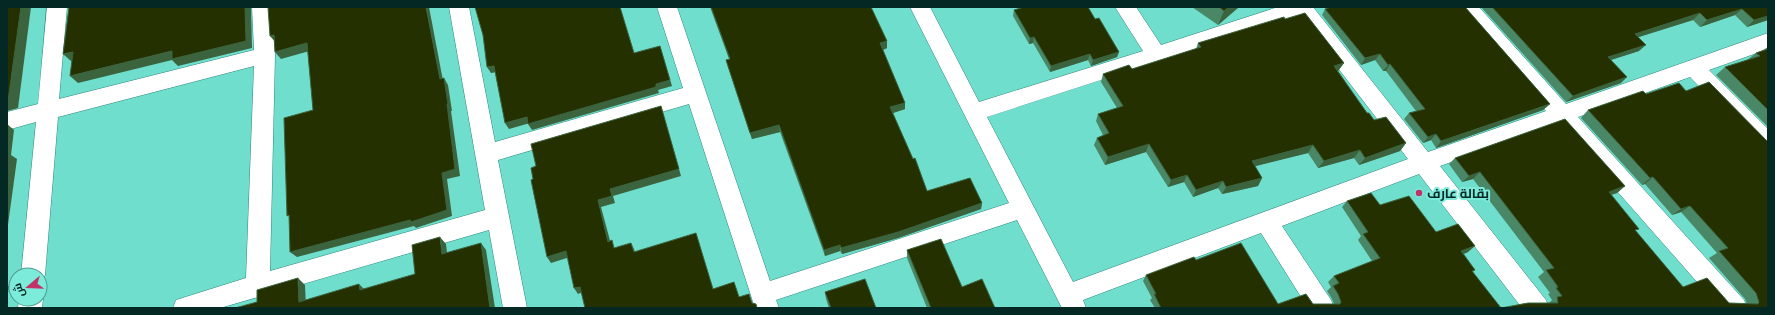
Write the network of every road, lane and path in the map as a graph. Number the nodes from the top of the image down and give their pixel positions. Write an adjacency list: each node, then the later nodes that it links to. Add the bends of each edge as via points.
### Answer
1 (57, 7): 13 (street)
2 (262, 7): 9 (street)
3 (459, 7): 18 (street)
4 (667, 7): 12 (street)
5 (920, 7): 14 (street)
6 (1125, 7): 10 (street)
7 (1467, 7): 15 (street)
8 (1768, 41): 11 (street)
9 (266, 55): 13 (street); 24 (street)
10 (1156, 55): 14 (street); 19 (street, via 1302,7)
11 (1693, 68): 15 (street); 17 (street)
12 (696, 93): 18 (street); 25 (street)
13 (47, 111): 16 (street); 23 (street)
14 (974, 112): 20 (street)
15 (1563, 114): 19 (street); 31 (street)
16 (7, 121)
17 (1768, 142)
18 (487, 154): 21 (street)
19 (1423, 163): 22 (street); 30 (street)
20 (1024, 208): 25 (street); 26 (street)
21 (498, 217): 24 (street); 28 (street)
22 (1266, 221): 26 (street); 29 (street)
23 (34, 267)
24 (258, 285): 27 (street)
25 (765, 301)
26 (1071, 302)
27 (185, 308)
28 (515, 308)
29 (1322, 308)
30 (1537, 308)
31 (1735, 308)

